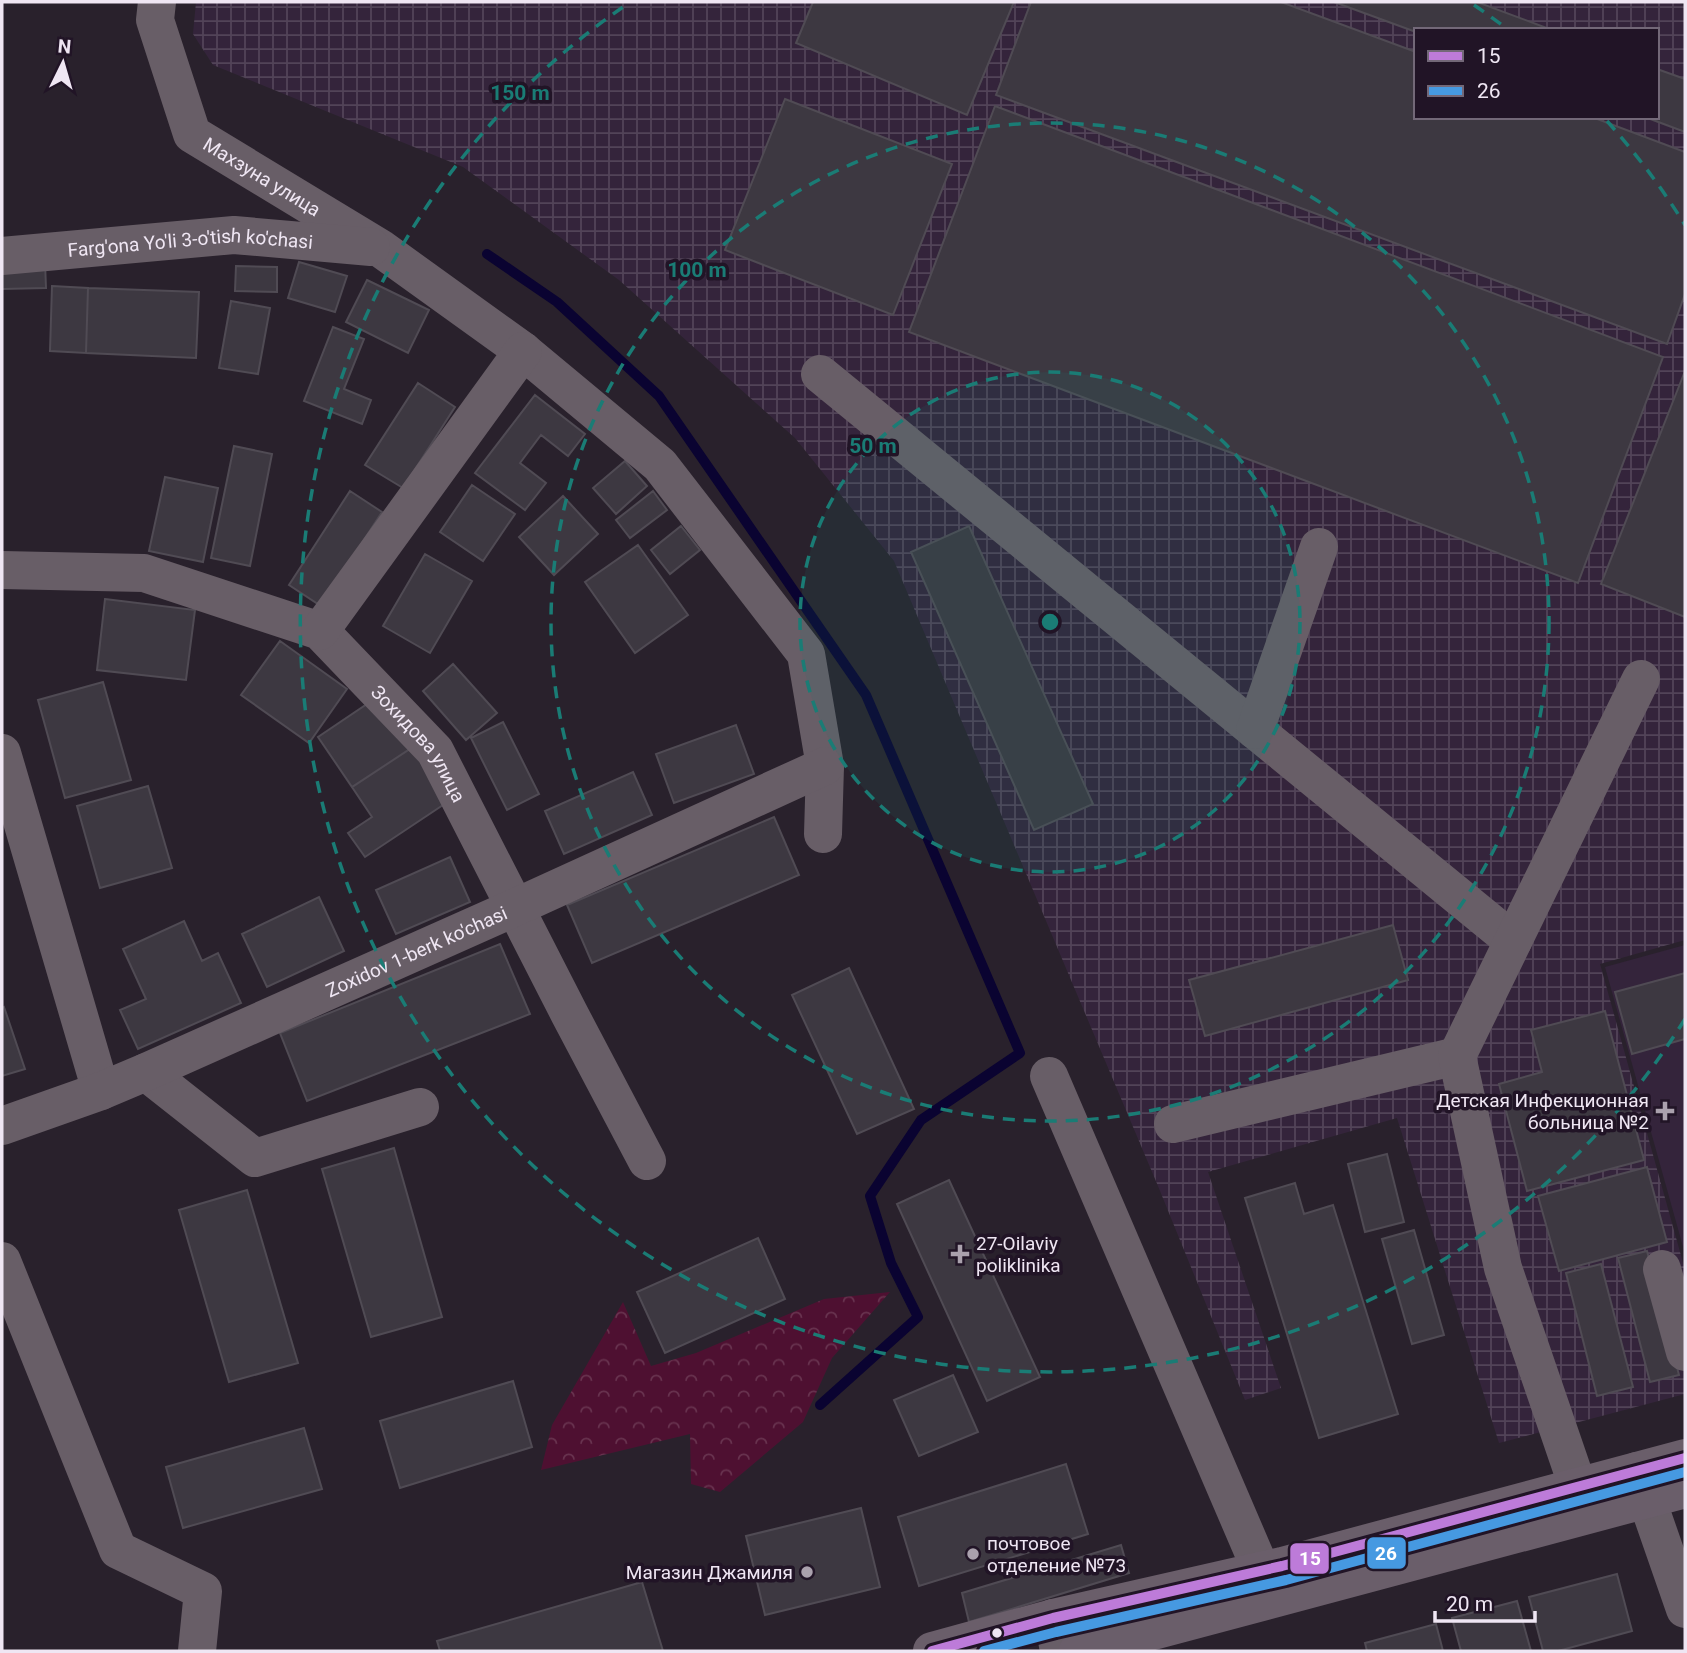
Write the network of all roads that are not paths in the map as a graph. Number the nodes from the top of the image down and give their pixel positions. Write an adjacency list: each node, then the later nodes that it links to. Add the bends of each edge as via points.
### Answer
1 (157, 2): 2 (street, Махзуна улица, via 155,20 192,134)
2 (380, 248): 3 (street, Farg'ona Yo'li 3-o'tish ko'chasi, via 234,235); 4 (street, Махзуна улица)
3 (2, 257)
4 (523, 351): 8 (street); 12 (street, Махзуна улица, via 660,465 806,654)
5 (820, 373): 10 (street)
6 (1319, 547): 10 (street)
7 (2, 570): 8 (street, Зохидова улица, via 145,573)
8 (320, 631): 14 (street, Зохидова улица, via 435,751)
9 (1641, 679): 15 (street)
10 (1255, 730): 15 (street)
11 (2, 753): 19 (street)
12 (825, 766): 13 (street, Махзуна улица); 14 (street, Zoxidov 1-berk ko'chasi)
13 (823, 834)
14 (516, 907): 17 (street, Zoxidov 1-berk ko'chasi); 23 (street, Зохидова улица)
15 (1513, 941): 16 (street)
16 (1457, 1055): 21 (street); 29 (street, via 1503,1268)
17 (146, 1072): 19 (street, Zoxidov 1-berk ko'chasi); 20 (street, via 255,1158)
18 (1049, 1076): 31 (street)
19 (101, 1091): 22 (street, Zoxidov 1-berk ko'chasi)
20 (420, 1107)
21 (1173, 1124)
22 (2, 1126)
23 (647, 1161)
24 (2, 1261): 34 (street, via 118,1550 203,1591)
25 (1662, 1269): 26 (street)
26 (1685, 1352)
27 (1685, 1458): 28 (main road)
28 (1642, 1485): 29 (main road); 30 (main road); 32 (street); 36 (main road)
29 (1578, 1487): 31 (main road)
30 (1685, 1489)
31 (1261, 1570): 33 (main road)
32 (1685, 1609)
33 (1056, 1635): 35 (main road)
34 (197, 1651)
35 (932, 1651)
36 (1078, 1651)

